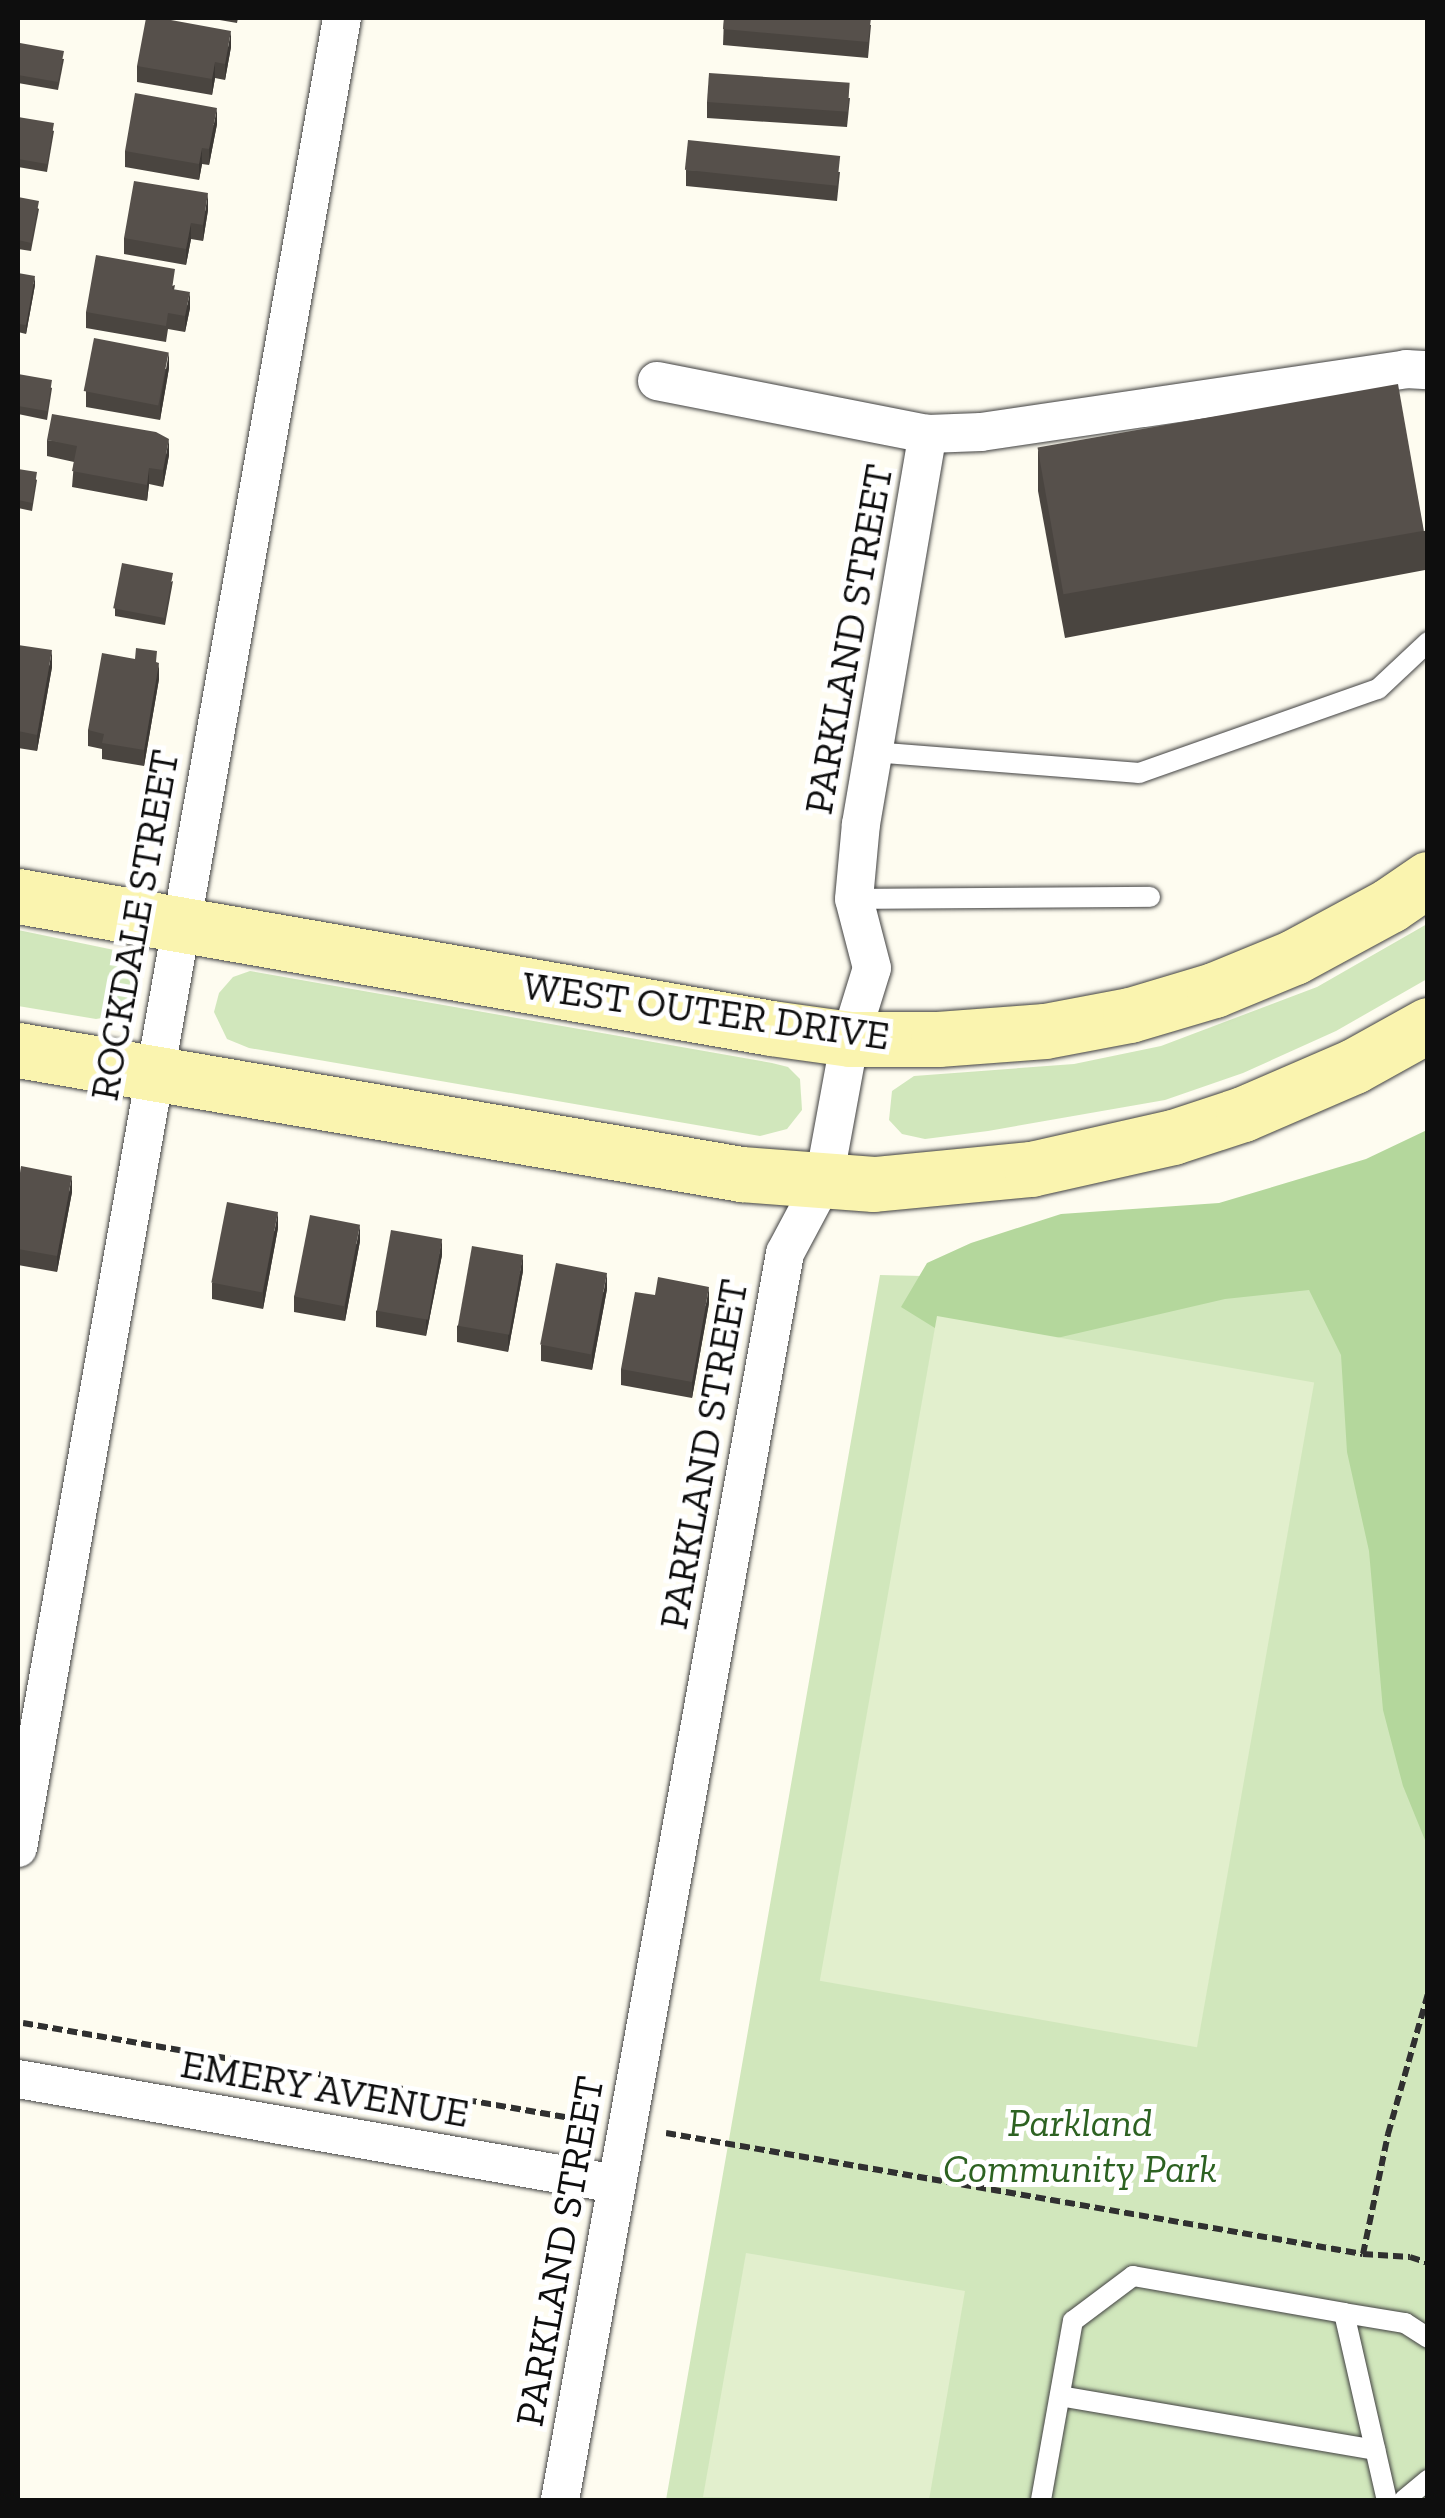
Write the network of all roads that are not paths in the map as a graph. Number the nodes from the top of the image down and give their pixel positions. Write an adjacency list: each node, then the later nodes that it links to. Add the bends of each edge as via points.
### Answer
1 (342, 18): 11 (street, ROCKDALE STREET)
2 (1428, 370): 4 (street)
3 (657, 381): 4 (street)
4 (928, 434): 6 (street, PARKLAND STREET)
5 (1428, 642): 6 (lane, via 1378,689 1139,773)
6 (873, 752): 10 (street, PARKLAND STREET)
7 (1428, 878): 13 (main road, WEST OUTER DRIVE, via 1294,957 1130,1015 1045,1031)
8 (18, 896): 11 (main road, WEST OUTER DRIVE)
9 (1150, 897): 10 (lane)
10 (854, 899): 13 (street, PARKLAND STREET, via 872,968)
11 (180, 924): 13 (main road, WEST OUTER DRIVE); 15 (street, ROCKDALE STREET)
12 (1428, 1026): 16 (main road, via 1242,1114 1102,1156 959,1178)
13 (850, 1039): 16 (street, PARKLAND STREET)
14 (18, 1050): 15 (main road)
15 (153, 1074): 16 (main road, via 741,1174); 17 (street, ROCKDALE STREET)
16 (824, 1180): 19 (street, PARKLAND STREET, via 785,1254)
17 (18, 1848)
18 (18, 2080): 19 (street, EMERY AVENUE)
19 (616, 2184): 25 (street, PARKLAND STREET)
20 (1344, 2313): 21 (lane, via 1405,2323); 22 (lane, via 1133,2276 1073,2322); 23 (lane)
21 (1428, 2338)
22 (1060, 2396): 23 (lane); 26 (lane)
23 (1375, 2450): 27 (lane)
24 (1428, 2480): 28 (lane)
25 (560, 2500)
26 (1042, 2500)
27 (1387, 2500)
28 (1404, 2500)

